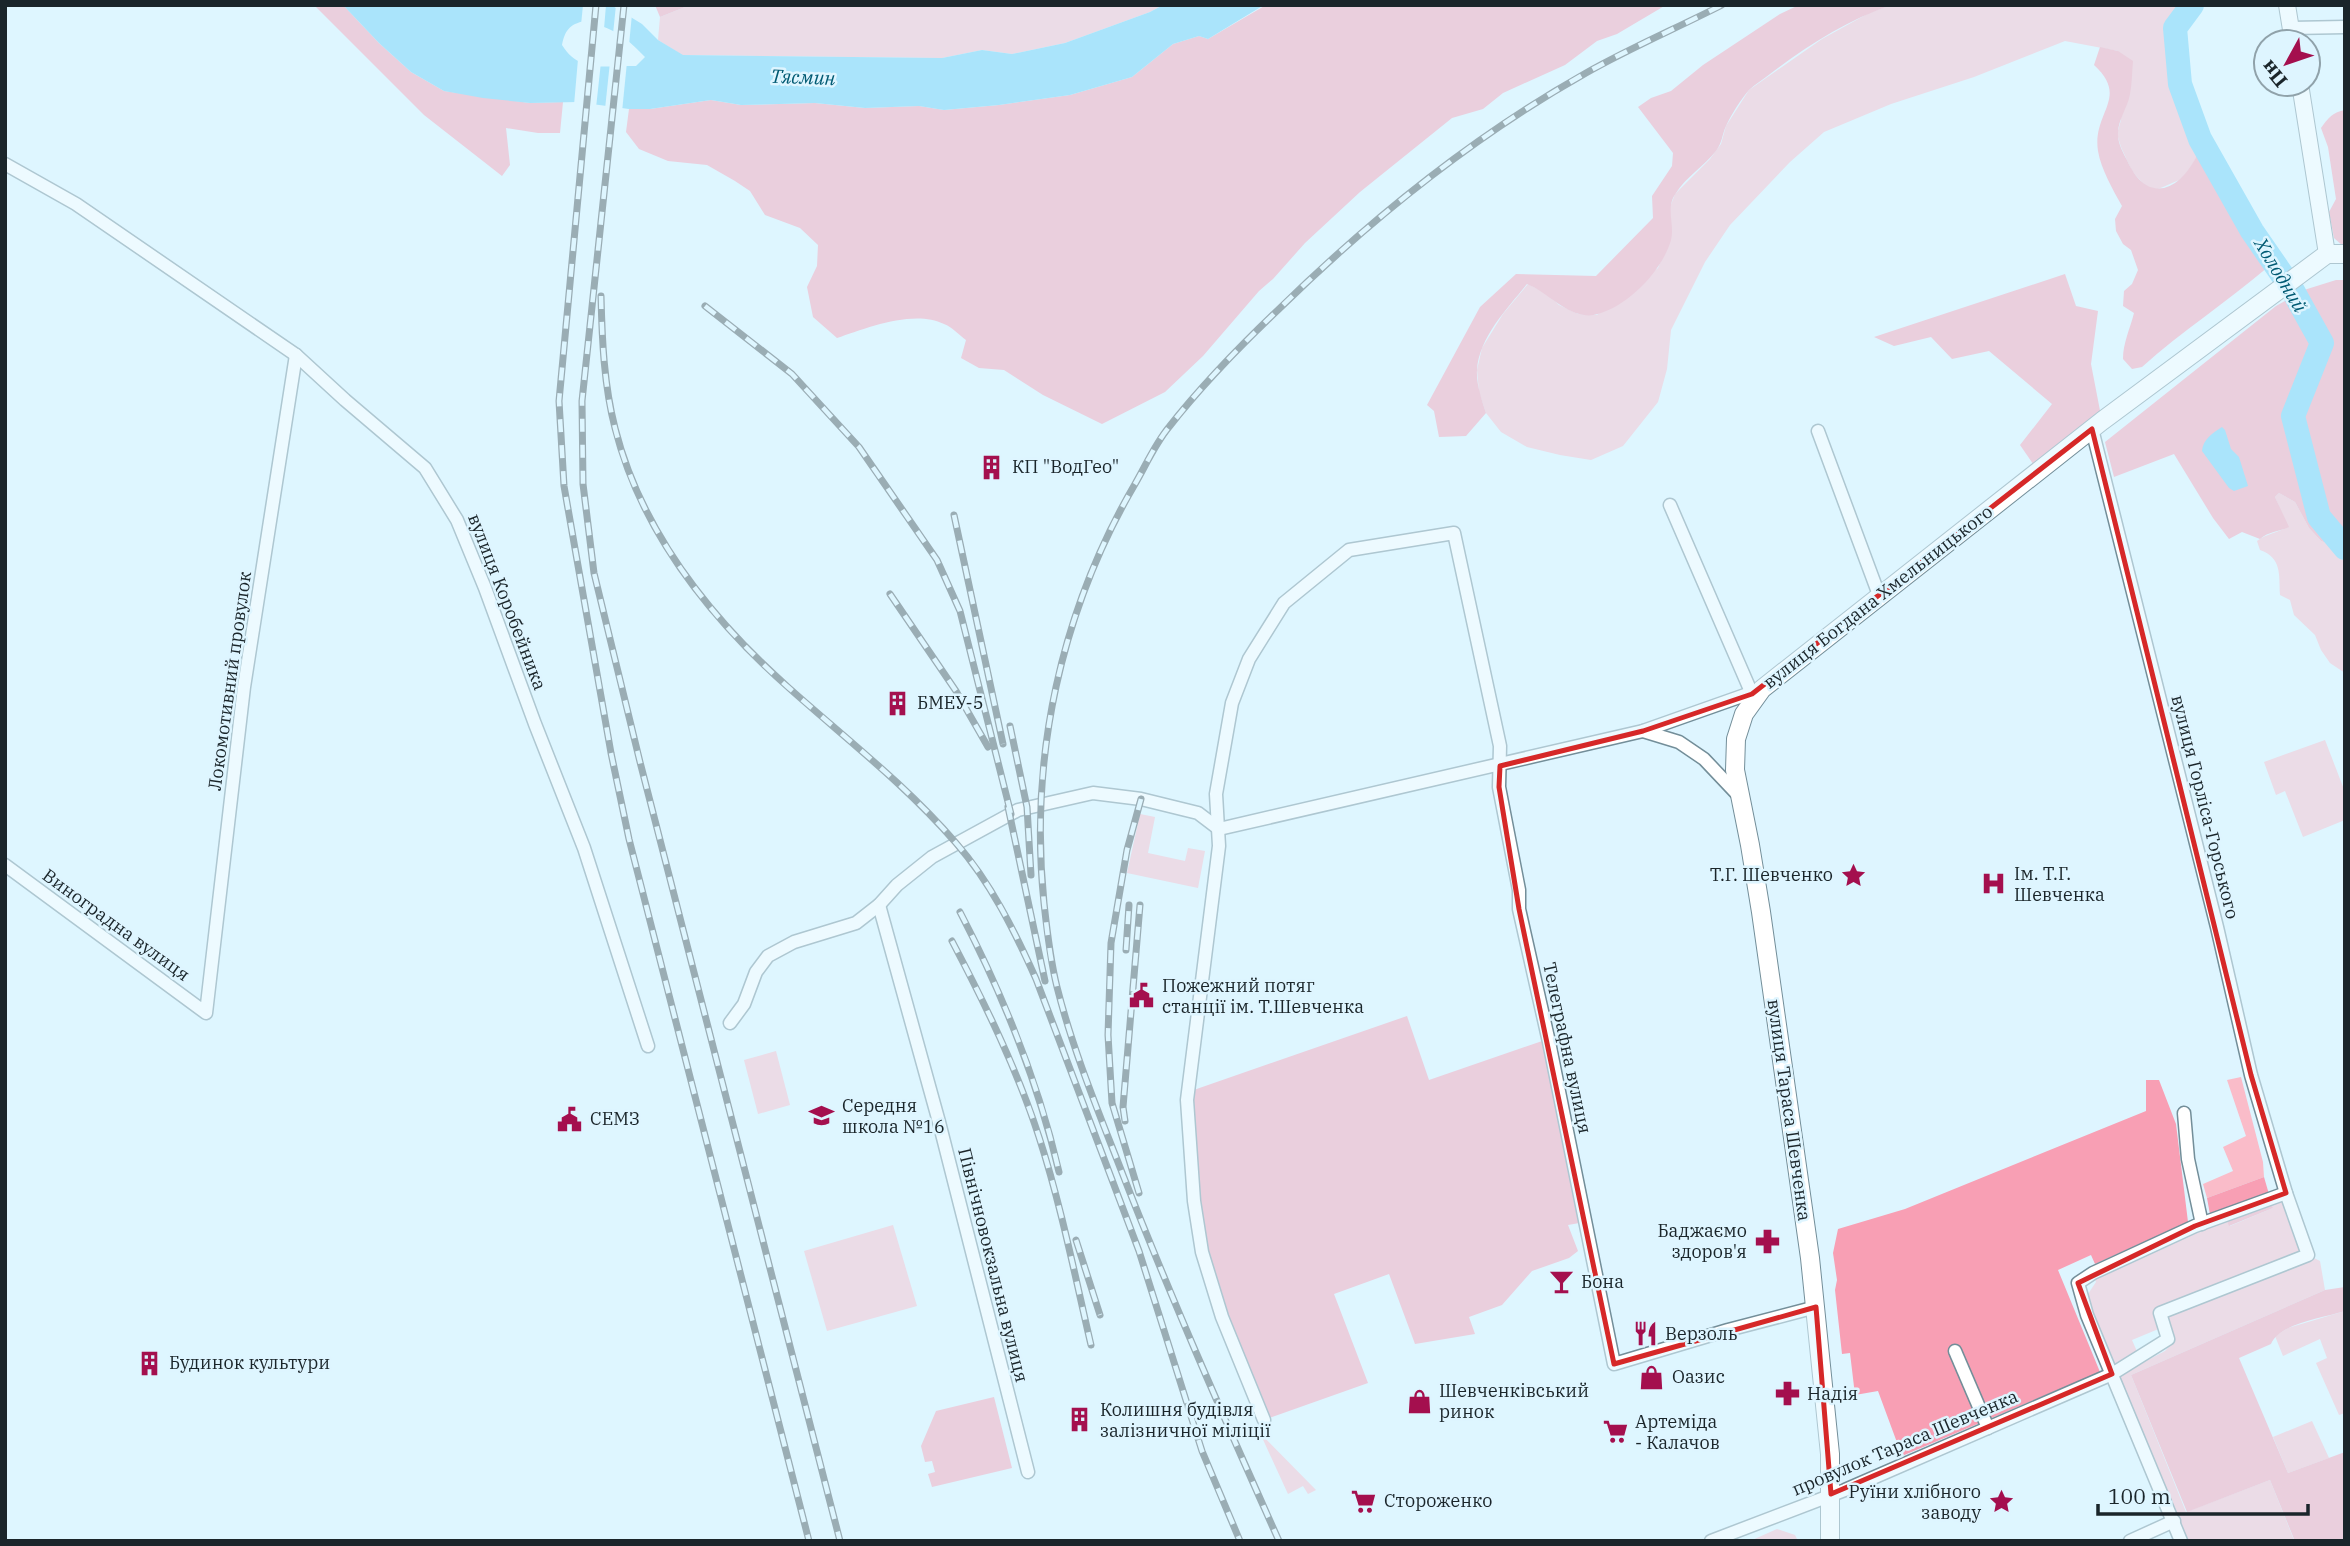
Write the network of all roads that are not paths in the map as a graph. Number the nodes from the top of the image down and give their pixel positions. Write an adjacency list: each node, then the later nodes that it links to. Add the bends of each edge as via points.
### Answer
1 (2287, 5): 3 (street)
2 (2345, 27): 4 (street)
3 (2291, 28)
4 (2322, 30)
5 (2303, 98): 7 (street)
6 (5, 164): 8 (street, вулиця Коробейника, via 87,211)
7 (2336, 254): 9 (main road, вулиця Богдана Хмельницького, via 2275,291)
8 (296, 355): 20 (street, Локомотивний провулок, via 244,687); 22 (street, вулиця Коробейника, via 425,468 457,520 584,848)
9 (2092, 429): 12 (main road, вулиця Богдана Хмельницького); 24 (street, вулиця Горліса-Горського, via 2251,1075)
10 (1818, 431): 12 (street)
11 (1670, 505): 13 (street)
12 (1879, 595): 13 (main road, вулиця Богдана Хмельницького)
13 (1757, 691): 14 (street, вулиця Богдана Хмельницького); 16 (main road, вулиця Тараса Шевченка, via 1736,740)
14 (1643, 731): 15 (street, вулиця Богдана Хмельницького); 16 (street, via 1679,741 1704,759)
15 (1500, 766): 17 (street, вулиця Богдана Хмельницького); 17 (street, Телеграфна вулиця, via 1500,746 1454,533 1349,550 1284,603 1250,659 1233,703 1216,794); 26 (street, Телеграфна вулиця, via 1499,787 1519,890 1518,909 1614,1364)
16 (1740, 797): 26 (main road, вулиця Тараса Шевченка, via 1761,912)
17 (1219, 829): 19 (street, via 1198,813 1141,799 1093,793 1062,799 1018,810 956,843 897,885); 29 (street, via 1187,1100 1194,1201 1202,1252 1222,1317)
18 (5, 865): 20 (street, Виноградна вулиця)
19 (879, 905): 21 (street, via 856,923 768,956); 31 (street, Північновокзальна вулиця)
20 (205, 1013)
21 (730, 1023)
22 (648, 1046)
23 (2184, 1113): 25 (street)
24 (2286, 1193): 25 (street); 28 (street, вулиця Горліса-Горського, via 2308,1255 2160,1313 2168,1339)
25 (2202, 1224): 28 (street, via 2078,1283)
26 (1816, 1307): 32 (main road, вулиця Тараса Шевченка)
27 (1955, 1351): 30 (street)
28 (2112, 1374): 30 (street, провулок Тараса Шевченка); 33 (street)
29 (1264, 1420)
30 (1988, 1428): 32 (street, провулок Тараса Шевченка)
31 (1028, 1472)
32 (1831, 1494): 34 (street, провулок Тараса Шевченка); 35 (main road, вулиця Тараса Шевченка)
33 (2174, 1521): 36 (street); 37 (street)
34 (1711, 1541)
35 (1830, 1541)
36 (2130, 1541)
37 (2181, 1541)

